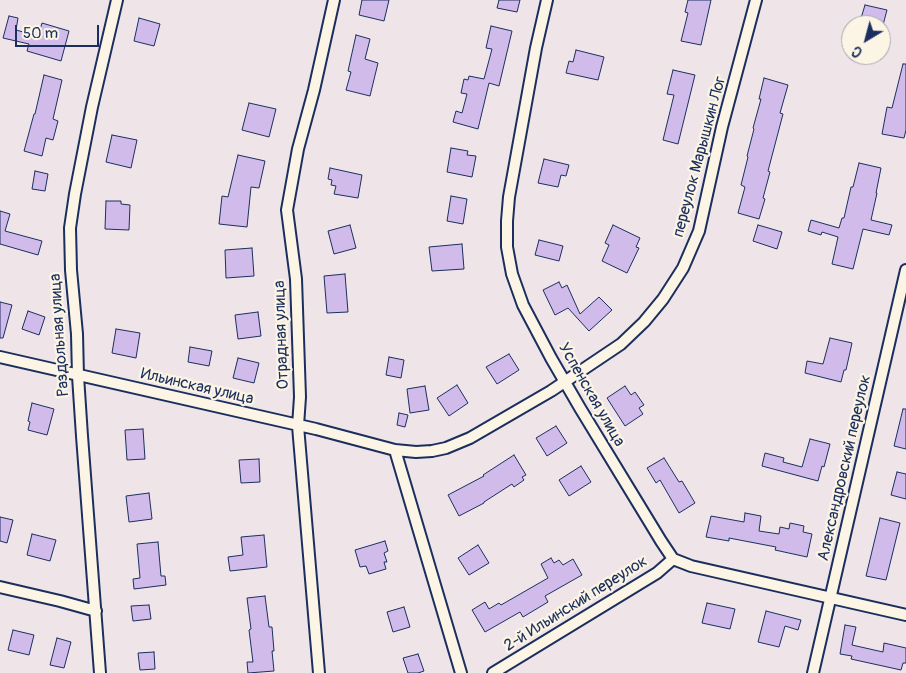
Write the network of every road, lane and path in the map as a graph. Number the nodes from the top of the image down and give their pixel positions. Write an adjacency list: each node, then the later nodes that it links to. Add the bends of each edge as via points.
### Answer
1 (117, 0): 7 (street, Раздольная улица, via 92,107 70,228)
2 (334, 0): 9 (street, Отрадная улица, via 298,149 287,210 296,278)
3 (547, 0): 8 (street, Успенская улица, via 509,197 507,247 523,305)
4 (756, 0): 8 (street, переулок Марышкин Лог, via 722,127 699,231 683,268 644,322 621,344)
5 (906, 270): 13 (street, Александровский переулок)
6 (0, 357): 7 (street, Ильинская улица)
7 (78, 376): 9 (street, Ильинская улица); 14 (street, Раздольная улица)
8 (566, 381): 10 (street, переулок Марышкин Лог, via 470,438 446,448 416,452); 11 (street, Успенская улица)
9 (298, 426): 10 (street, Ильинская улица); 17 (street, Отрадная улица)
10 (395, 450): 18 (street)
11 (673, 559): 13 (street, via 691,566); 19 (street, 2-й Ильинский переулок, via 657,573)
12 (0, 586): 14 (street)
13 (831, 597): 15 (street); 20 (street, Александровский переулок)
14 (96, 612): 16 (street, Раздольная улица)
15 (906, 615)
16 (100, 673)
17 (319, 673)
18 (461, 673)
19 (493, 673)
20 (813, 673)

